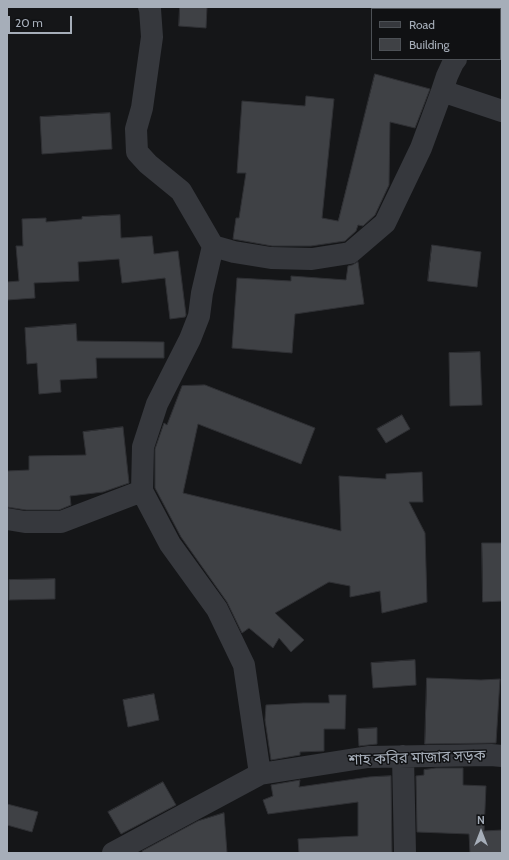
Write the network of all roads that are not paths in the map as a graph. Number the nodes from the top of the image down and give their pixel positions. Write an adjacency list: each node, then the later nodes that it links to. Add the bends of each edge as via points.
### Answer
1 (149, 7): 5 (street, via 152,37 142,108 136,129 137,152 181,191)
2 (455, 60): 3 (street)
3 (442, 91): 4 (street); 5 (street, via 421,148 385,223 350,253 312,259 271,258)
4 (502, 111)
5 (213, 246): 6 (street, via 199,316 157,404 143,446)
6 (142, 491): 7 (street, via 61,522); 10 (street, via 170,544 217,609 244,665)
7 (7, 519)
8 (403, 756): 9 (street, শাহ কবির মাজার সড়ক); 10 (street, শাহ কবির মাজার সড়ক, via 368,757); 12 (street)
9 (502, 756)
10 (260, 774): 11 (street, শাহ কবির মাজার সড়ক)
11 (113, 853)
12 (405, 853)

